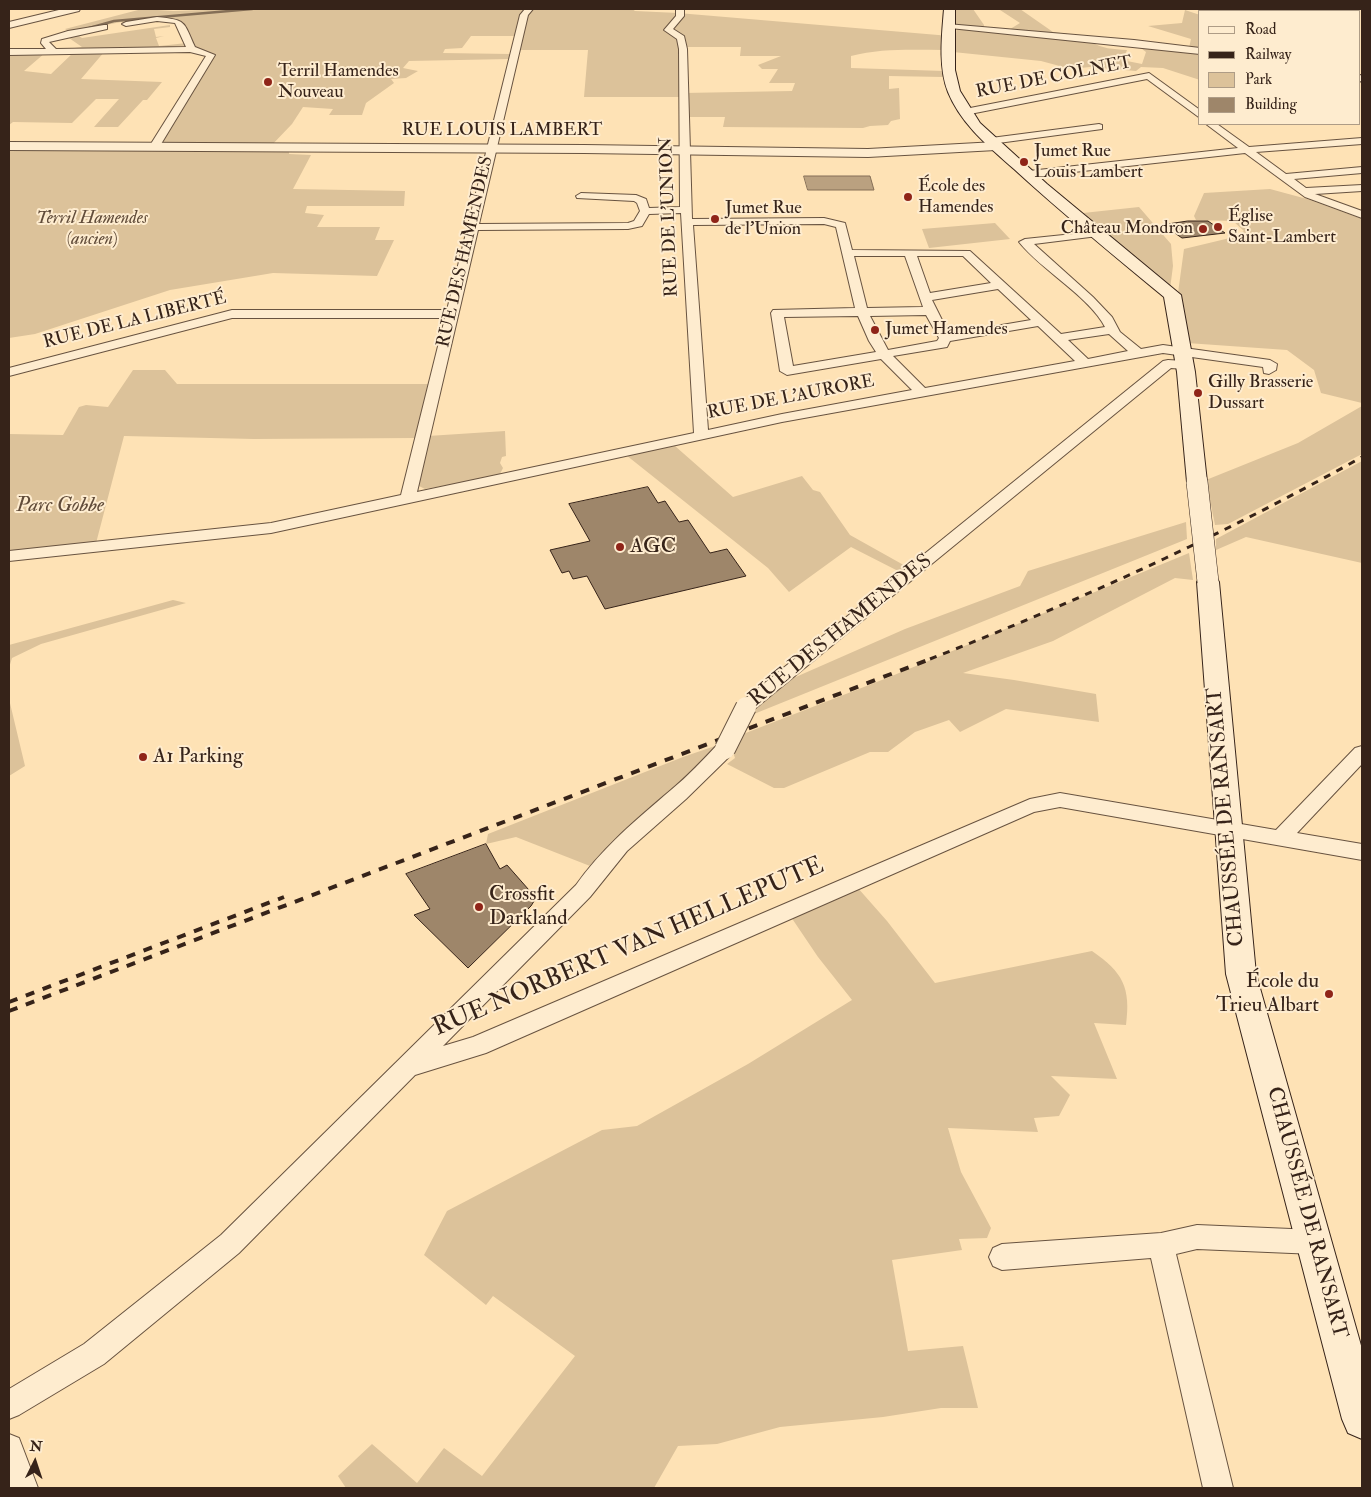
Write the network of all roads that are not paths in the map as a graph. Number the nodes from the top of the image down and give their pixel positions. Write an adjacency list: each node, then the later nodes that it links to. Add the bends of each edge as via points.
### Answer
1 (75, 9): 6 (street)
2 (949, 9): 7 (main road, CHAUSSÉE DE RANSART)
3 (527, 11): 21 (street, RUE DES HAMENDES)
4 (680, 12): 22 (street, RUE DE L'UNION, via 668,29 681,38 683,49)
5 (126, 24): 9 (street, via 157,19 180,23)
6 (9, 25)
7 (950, 26): 10 (street); 13 (main road, CHAUSSÉE DE RANSART, via 950,70 954,90)
8 (104, 27): 12 (street, via 46,41)
9 (191, 49): 12 (street); 20 (street, via 212,55)
10 (1198, 51)
11 (9, 52): 12 (street)
12 (55, 52)
13 (965, 112): 14 (street, RUE DE COLNET, via 1145,74); 18 (main road, CHAUSSÉE DE RANSART)
14 (1198, 114)
15 (1212, 125): 23 (street)
16 (1098, 127): 18 (street, via 1034,134)
17 (1362, 141): 23 (street)
18 (994, 144): 22 (street, RUE LOUIS LAMBERT, via 868,153); 25 (main road, CHAUSSÉE DE RANSART)
19 (9, 146): 20 (street, RUE LOUIS LAMBERT)
20 (154, 147): 21 (street, RUE LOUIS LAMBERT)
21 (490, 149): 22 (street, RUE LOUIS LAMBERT); 34 (street, RUE DES HAMENDES)
22 (684, 150): 31 (street, RUE DE L'UNION)
23 (1246, 150): 25 (street); 26 (street)
24 (1362, 170): 26 (street)
25 (1028, 174): 35 (main road, CHAUSSÉE DE RANSART)
26 (1284, 176): 28 (street)
27 (1362, 188): 28 (street)
28 (1304, 191): 30 (street)
29 (644, 211): 31 (street); 33 (street, via 638,224); 33 (street, via 642,201 636,198 581,201)
30 (1362, 215)
31 (686, 216): 32 (street); 55 (street, RUE DE L'UNION)
32 (834, 222): 36 (street, via 841,225)
33 (579, 226): 34 (street)
34 (473, 227): 42 (street, RUE DES HAMENDES)
35 (1098, 233): 44 (street, via 1025,242 1090,300); 49 (main road, CHAUSSÉE DE RANSART, via 1172,295)
36 (848, 253): 37 (street); 40 (street)
37 (910, 253): 38 (street, via 966,253); 39 (street)
38 (1000, 285): 39 (street); 43 (street)
39 (925, 298): 41 (street)
40 (863, 311): 41 (street); 48 (street); 52 (street, via 777,312)
41 (930, 311): 45 (street)
42 (452, 314): 53 (street, RUE DE LA LIBERTÉ, via 232,314); 57 (street, RUE DES HAMENDES)
43 (1038, 322): 45 (street); 46 (street)
44 (1113, 330): 46 (street); 47 (street)
45 (944, 338): 48 (street, via 942,344)
46 (1058, 338): 50 (street)
47 (1138, 353): 49 (street, RUE DE L'AURORE, via 1164,349); 50 (street, RUE DE L'AURORE)
48 (884, 354): 52 (street); 54 (street)
49 (1183, 358): 51 (street, via 1270,364); 56 (main road, CHAUSSÉE DE RANSART); 60 (street, RUE DES HAMENDES, bridge, via 1165,366 746,707)
50 (1086, 364): 54 (street, RUE DE L'AURORE)
51 (1269, 370)
52 (787, 371)
53 (9, 372)
54 (922, 393): 55 (street, RUE DE L'AURORE)
55 (701, 434): 57 (street, RUE DE L'AURORE)
56 (1197, 482): 59 (main road, CHAUSSÉE DE RANSART, bridge)
57 (408, 498): 58 (street, RUE DE L'AURORE, via 270,528)
58 (9, 556)
59 (1208, 582): 62 (main road, CHAUSSÉE DE RANSART)
60 (725, 749): 65 (street, RUE DES HAMENDES, via 636,830 598,869 583,891)
61 (1362, 753): 63 (street)
62 (1228, 828): 63 (street, RUE NORBERT VAN HELLEPUTE); 65 (street, RUE NORBERT VAN HELLEPUTE, via 1060,800 1030,806 478,1046); 66 (main road, CHAUSSÉE DE RANSART, via 1241,974)
63 (1279, 839): 64 (street, RUE NORBERT VAN HELLEPUTE)
64 (1362, 852)
65 (407, 1067): 69 (street, RUE NORBERT VAN HELLEPUTE, via 230,1244 94,1354)
66 (1315, 1242): 67 (street, via 1197,1238); 70 (main road, CHAUSSÉE DE RANSART)
67 (1161, 1245): 68 (street); 73 (street)
68 (1002, 1257)
69 (9, 1406)
70 (1362, 1419)
71 (9, 1448): 72 (street)
72 (23, 1488)
73 (1218, 1488)

